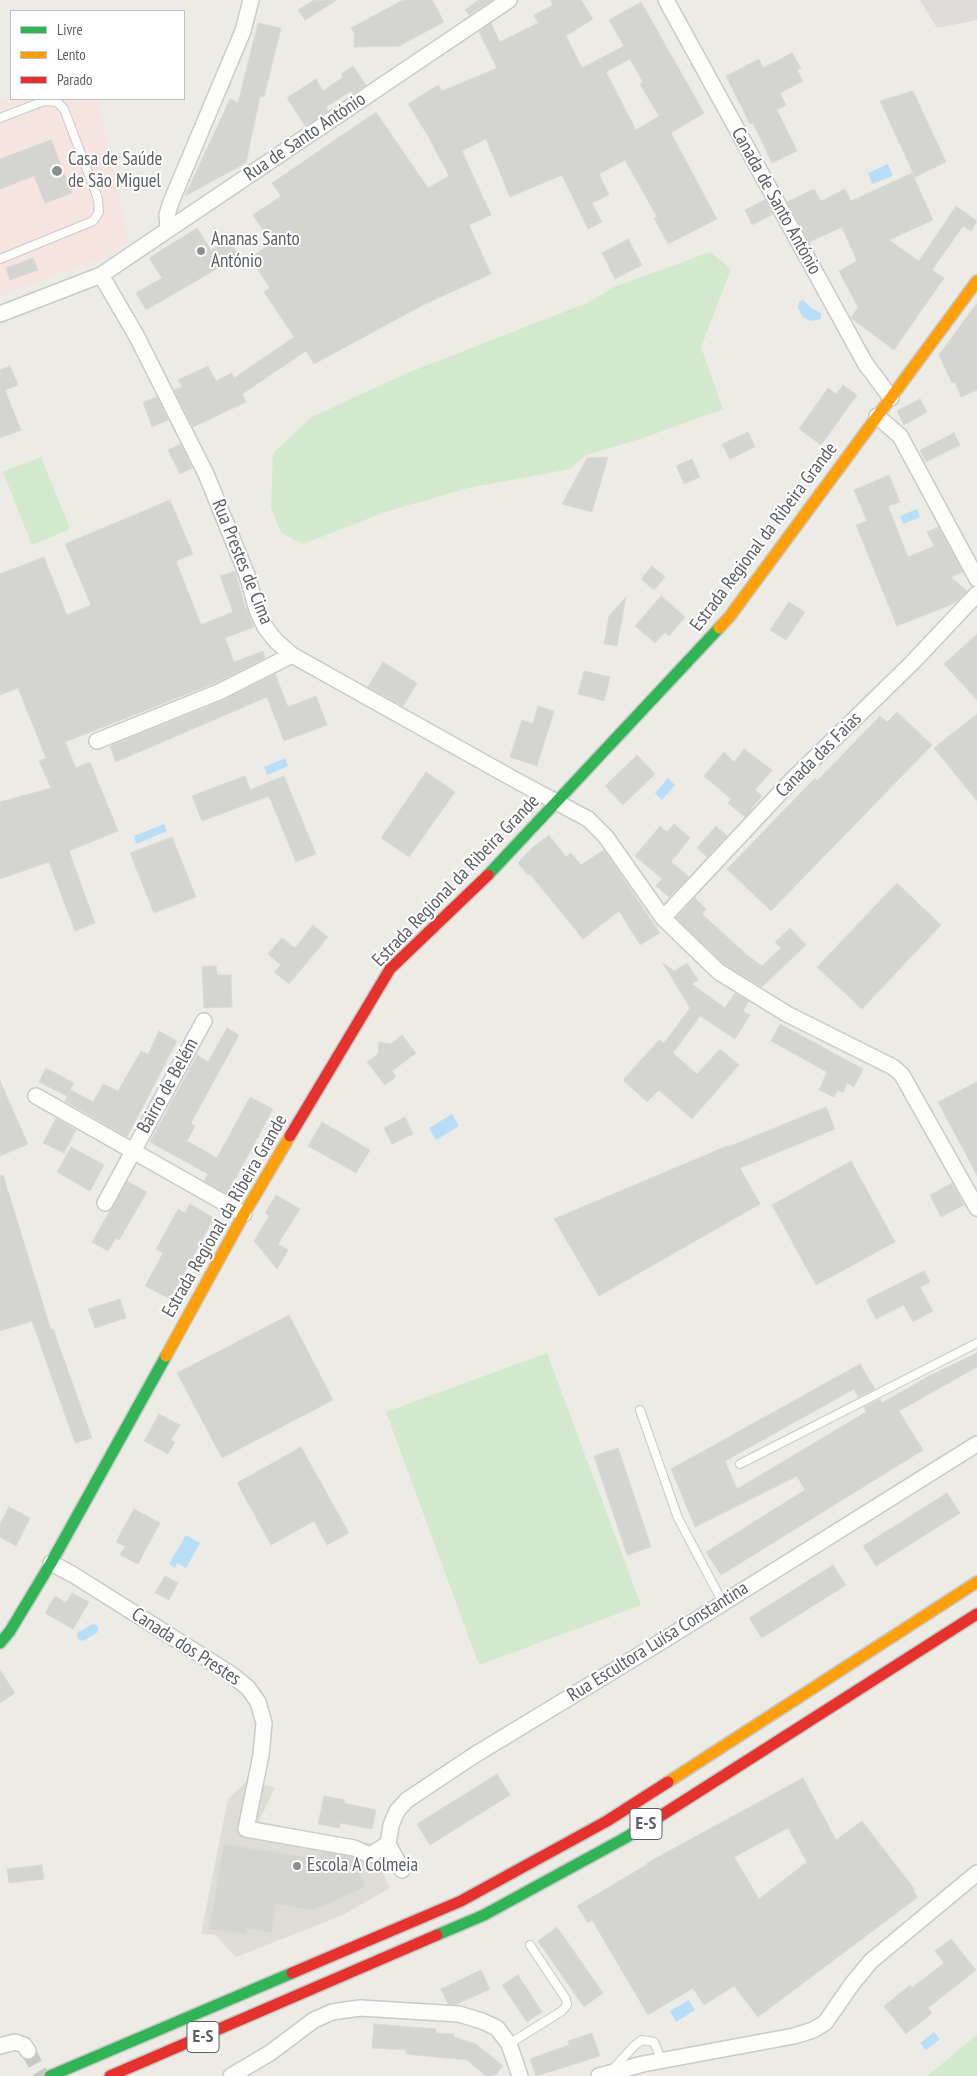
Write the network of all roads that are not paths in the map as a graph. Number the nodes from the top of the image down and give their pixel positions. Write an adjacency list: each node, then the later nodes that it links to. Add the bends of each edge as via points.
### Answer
1 (251, 0): 5 (street, via 243,31 171,202 167,215)
2 (508, 0): 5 (street, Rua de Santo António)
3 (666, 0): 10 (street, Canada de Santo António, via 865,363)
4 (0, 118): 6 (lane, via 44,101 57,102 64,109 98,199 99,212 93,221)
5 (168, 229): 7 (street, Rua de Santo António)
6 (0, 259)
7 (101, 275): 9 (street, Rua de Santo António); 14 (street, Rua Prestes de Cima, via 136,335 206,474 265,627)
8 (977, 281): 10 (main road, Estrada Regional da Ribeira Grande)
9 (0, 314)
10 (891, 398): 11 (main road, Estrada Regional da Ribeira Grande)
11 (877, 416): 12 (street, via 900,436); 16 (main road, Estrada Regional da Ribeira Grande, via 730,616)
12 (977, 578)
13 (977, 594): 17 (street, Canada das Faias, via 912,663 794,778)
14 (292, 655): 15 (street, via 219,692); 16 (street, Rua Prestes de Cima)
15 (97, 740)
16 (556, 802): 17 (street, Rua Prestes de Cima, via 588,819 606,837); 23 (main road, Estrada Regional da Ribeira Grande, via 504,859 390,969)
17 (663, 918): 22 (street, Rua Prestes de Cima, via 719,972 787,1014 894,1067 902,1074)
18 (204, 1021): 20 (street, Bairro de Belém)
19 (36, 1096): 20 (street, Bairro de Belém)
20 (133, 1151): 21 (street, Bairro de Belém); 23 (street, Bairro de Belém)
21 (105, 1203)
22 (977, 1208)
23 (244, 1214): 28 (main road, Estrada Regional da Ribeira Grande)
24 (977, 1343): 27 (lane)
25 (640, 1410): 30 (lane, via 678,1518)
26 (977, 1444): 30 (street, Rua Escultora Luísa Constantina)
27 (740, 1464)
28 (51, 1563): 32 (main road, Estrada Regional da Ribeira Grande); 33 (street, Canada dos Prestes, via 231,1674 248,1688 258,1702 264,1723 246,1829 354,1848 370,1855)
29 (977, 1582): 42 (main road, E-S, via 607,1821 461,1901)
30 (723, 1603): 33 (street, Rua Escultora Luísa Constantina, via 406,1800 391,1825)
31 (977, 1614): 43 (main road, E-S, via 625,1838 484,1915)
32 (0, 1643)
33 (388, 1844): 34 (street)
34 (402, 1870)
35 (977, 1873): 40 (street, via 871,1961 826,2023 794,2036)
36 (530, 1945): 37 (lane, via 567,2005)
37 (510, 2044): 44 (street, via 497,2028 459,2014 348,2009 314,2020 270,2053); 45 (street)
38 (0, 2046): 39 (street, via 15,2042 24,2045)
39 (28, 2051)
40 (662, 2061): 41 (street); 41 (lane, via 654,2042 642,2040)
41 (604, 2075)
42 (50, 2076)
43 (110, 2076)
44 (231, 2076)
45 (520, 2076)

